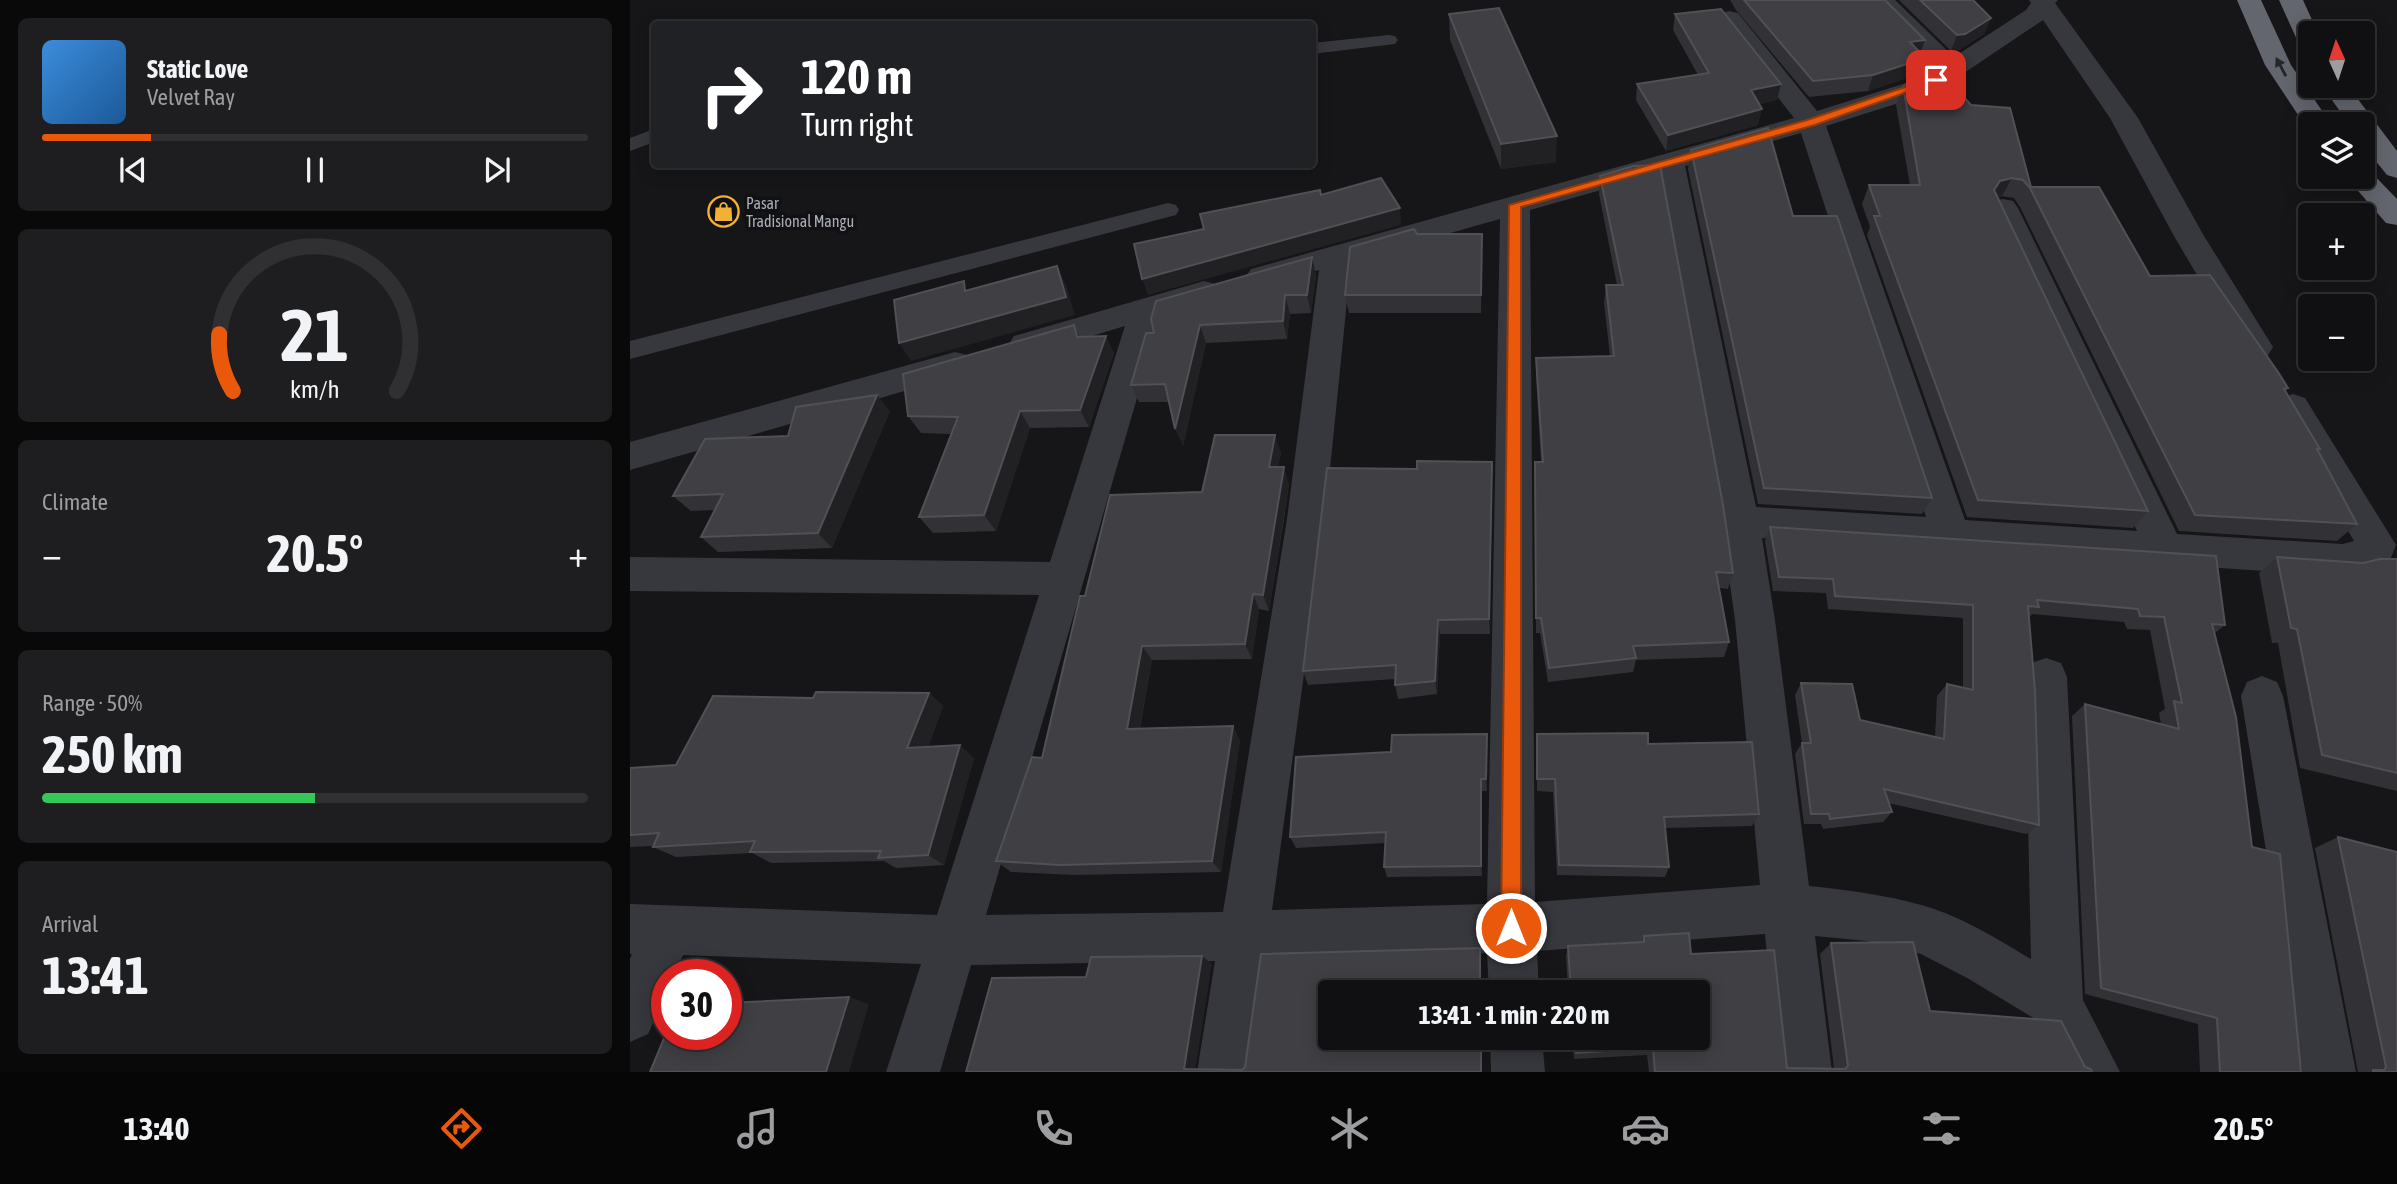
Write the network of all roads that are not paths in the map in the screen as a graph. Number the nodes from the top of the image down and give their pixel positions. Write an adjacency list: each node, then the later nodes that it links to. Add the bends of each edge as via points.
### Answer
1 (1881, 0): 9 (street)
2 (2249, 0): 10 (highway, one-way to 2, via 2256,21)
3 (2291, 0): 6 (highway)
4 (2044, 1): 9 (street, via 2035,15); 28 (street, via 2124,118 2189,236 2377,545 2375,552 2343,560)
5 (1729, 18): 11 (street)
6 (2299, 21)
7 (1390, 40): 8 (lane)
8 (1316, 49)
9 (1952, 71): 11 (street, via 1912,90)
10 (2309, 112)
11 (1811, 122): 15 (street); 27 (street)
12 (651, 136): 14 (lane)
13 (2375, 141): 16 (highway)
14 (630, 145)
15 (1670, 160): 18 (street); 26 (street)
16 (2397, 169)
17 (2371, 189): 21 (highway)
18 (1515, 205): 22 (street); 34 (street)
19 (2003, 208): 28 (street)
20 (1168, 211): 24 (lane)
21 (2397, 216)
22 (1336, 257): 23 (street); 36 (street, via 1306,519)
23 (1147, 309): 25 (street); 30 (street)
24 (630, 350)
25 (630, 456)
26 (1740, 521): 27 (street); 33 (street, via 1755,620)
27 (1951, 535): 28 (street)
28 (2165, 549)
29 (630, 574): 30 (street)
30 (1064, 579): 37 (street)
31 (2046, 677): 39 (street)
32 (2262, 696): 47 (street)
33 (1784, 908): 34 (street); 39 (street, via 1867,917 1927,931); 45 (street)
34 (1511, 928): 36 (street); 38 (street)
35 (650, 929): 37 (street); 40 (street)
36 (1245, 936): 37 (street); 43 (street)
37 (954, 940): 42 (street)
38 (1513, 980)
39 (2058, 1004): 46 (street)
40 (630, 1016)
41 (1517, 1050): 44 (street)
42 (913, 1072)
43 (1224, 1072)
44 (1518, 1072)
45 (1805, 1072)
46 (2093, 1072)
47 (2329, 1072)

